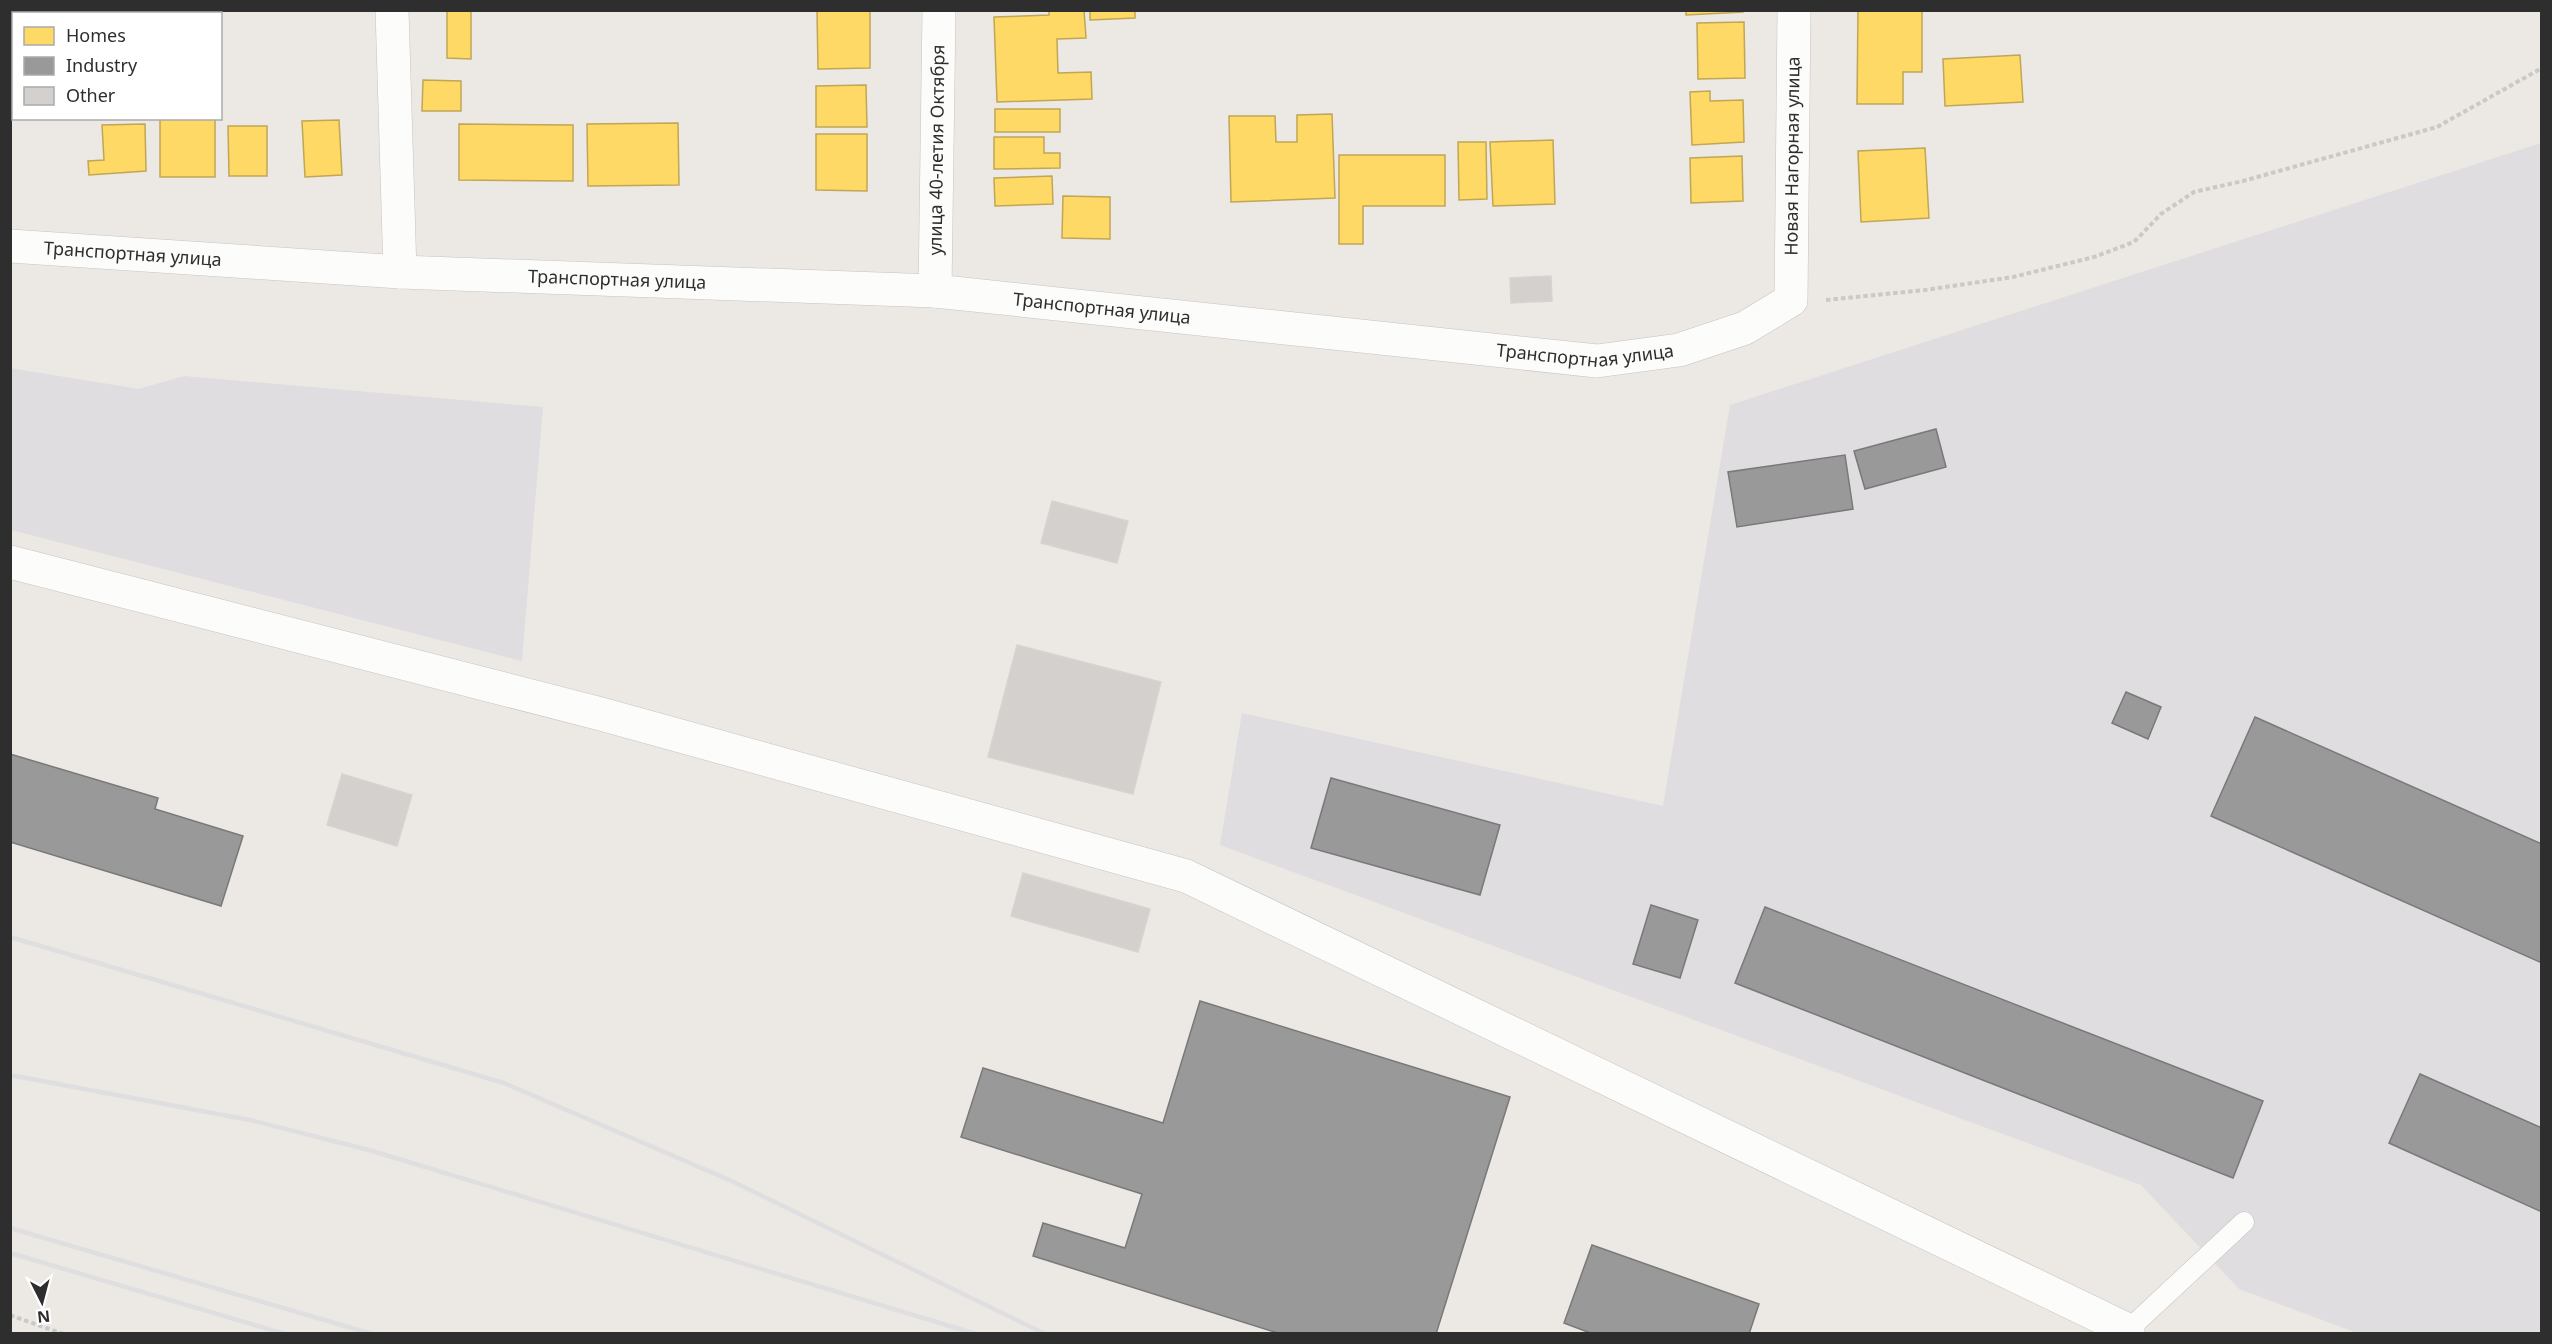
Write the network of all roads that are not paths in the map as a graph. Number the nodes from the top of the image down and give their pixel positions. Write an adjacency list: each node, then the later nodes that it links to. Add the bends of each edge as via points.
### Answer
1 (392, 10): 5 (street)
2 (939, 10): 6 (street, улица 40-летия Октября)
3 (1794, 10): 7 (street, Новая Нагорная улица)
4 (10, 246): 5 (street, Транспортная улица)
5 (400, 272): 6 (street, Транспортная улица)
6 (935, 291): 7 (street, Транспортная улица, via 1597,361 1679,350 1745,328)
7 (1791, 300)
8 (10, 562): 10 (street, via 602,714 1186,876)
9 (2244, 1222): 10 (lane)
10 (2128, 1330)

